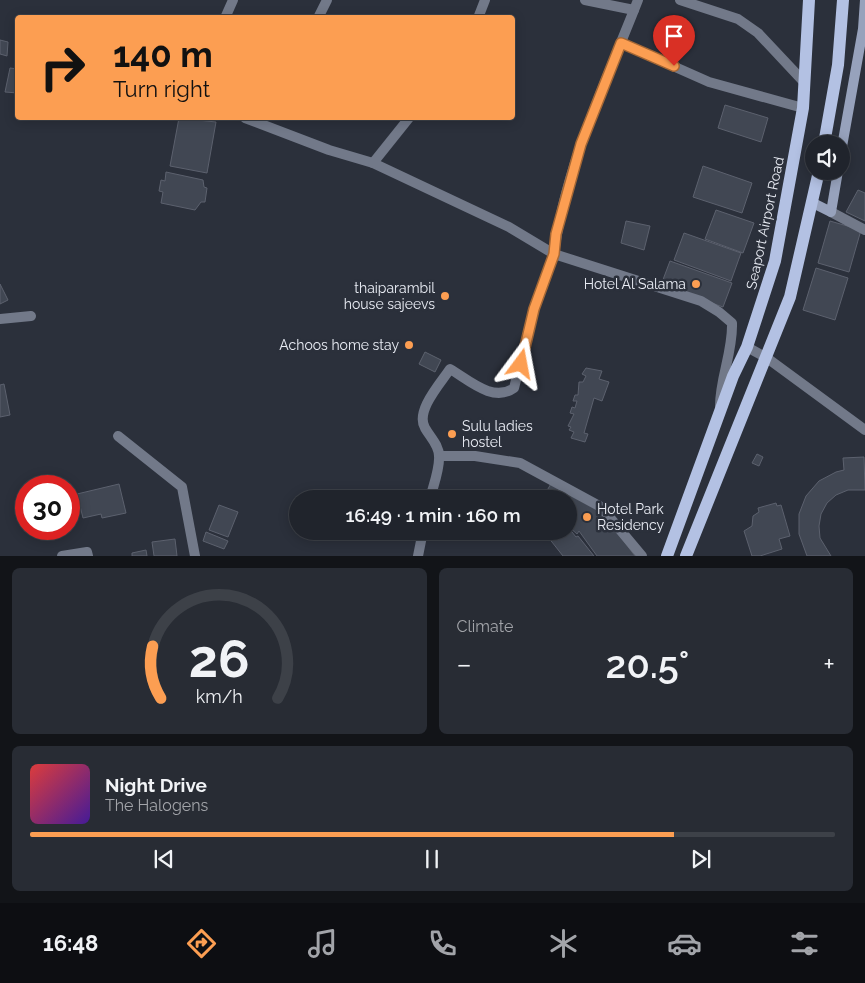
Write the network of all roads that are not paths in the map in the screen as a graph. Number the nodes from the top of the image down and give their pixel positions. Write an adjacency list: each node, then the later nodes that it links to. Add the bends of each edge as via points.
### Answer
1 (233, 0): 10 (street)
2 (327, 0): 11 (street)
3 (485, 0): 12 (street)
4 (586, 0): 9 (street)
5 (680, 0): 14 (street, via 738,19)
6 (808, 0): 14 (main road, Seaport Airport Road)
7 (843, 0): 18 (main road, via 838,65)
8 (865, 0): 19 (street)
9 (636, 5): 13 (street)
10 (226, 15)
11 (320, 15)
12 (479, 15)
13 (621, 43): 15 (street, via 709,82); 26 (street, via 581,144 556,234)
14 (804, 82): 15 (main road, Seaport Airport Road)
15 (803, 108): 29 (main road, Seaport Airport Road, via 775,260)
16 (250, 120): 20 (street)
17 (407, 120): 20 (street)
18 (826, 135)
19 (844, 135)
20 (373, 163): 26 (street, via 509,227)
21 (817, 180): 23 (main road)
22 (836, 180): 24 (street)
23 (813, 203): 24 (street); 30 (main road, via 790,296)
24 (831, 212): 25 (street)
25 (865, 230)
26 (554, 254): 31 (street, via 701,301 732,323 733,341 720,389); 34 (street, via 534,309 514,388 500,395 490,393 450,369 428,402 423,416 424,427 435,441)
27 (30, 316): 28 (street)
28 (0, 319)
29 (747, 347): 30 (street); 31 (main road, Seaport Airport Road)
30 (767, 358): 32 (street); 43 (main road)
31 (719, 415): 42 (main road, Seaport Airport Road)
32 (865, 430)
33 (118, 436): 39 (street, via 182,487)
34 (440, 456): 35 (street); 41 (street, via 475,456 520,463 601,507)
35 (432, 490)
36 (421, 540): 40 (street)
37 (62, 556): 38 (street, via 87,552)
38 (88, 556)
39 (195, 556)
40 (418, 556)
41 (642, 556)
42 (667, 556)
43 (686, 556)

